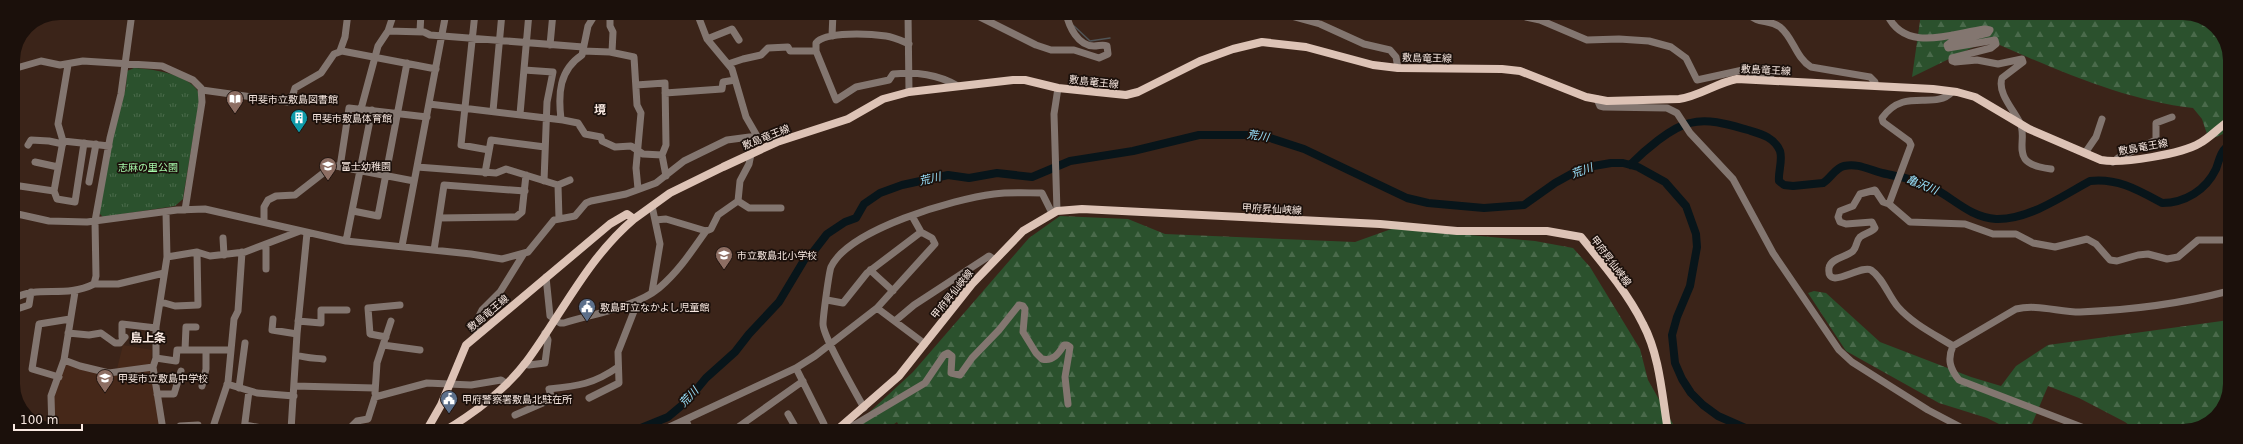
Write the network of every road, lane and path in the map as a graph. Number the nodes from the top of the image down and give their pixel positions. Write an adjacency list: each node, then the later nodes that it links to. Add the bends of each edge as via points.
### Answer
1 (131, 20): 37 (street)
2 (347, 20): 33 (street)
3 (392, 20): 21 (street)
4 (421, 20): 22 (street)
5 (445, 20): 23 (street)
6 (473, 20): 25 (street)
7 (501, 20): 28 (street)
8 (528, 20): 29 (street)
9 (552, 20): 31 (street)
10 (592, 20): 32 (street)
11 (610, 20): 35 (street, via 613,32)
12 (699, 20): 26 (street)
13 (833, 20): 24 (street)
14 (908, 20): 30 (street)
15 (986, 20): 16 (street, via 1051,50 1074,50 1099,58 1108,54 1107,46 1088,45 1080,39 1073,32)
16 (1069, 20)
17 (1304, 20): 42 (street, via 1320,24 1364,44 1390,50 1396,57)
18 (1540, 20): 46 (street, via 1587,40 1649,41 1671,47 1686,58 1697,80 1752,68 1771,69 1773,72 1771,75)
19 (1756, 20): 50 (street, via 1772,22 1784,30 1804,62 1811,67 1870,77)
20 (1890, 20): 69 (street, via 1900,32 1915,38 1985,28 1990,30 1988,33 1951,42 1947,46 1948,48 1995,40 1996,44 1991,48 1952,58 1952,61 1977,60 1998,64 2022,59 2023,62 2002,78 2000,84)
21 (388, 30): 22 (street); 36 (street, via 378,46)
22 (420, 32): 23 (street)
23 (442, 36): 25 (street); 43 (street)
24 (832, 36): 30 (street, via 885,36); 34 (street, via 817,41)
25 (472, 38): 28 (street); 58 (street)
26 (707, 39): 27 (street, via 732,29); 39 (street)
27 (739, 40)
28 (499, 41): 29 (street); 61 (street)
29 (526, 43): 31 (street); 44 (street)
30 (909, 44): 45 (street)
31 (550, 45): 32 (street)
32 (583, 49): 35 (street); 67 (street, via 582,55 568,68 560,85)
33 (340, 51): 36 (street); 52 (street, via 334,54 321,73 295,88 288,102)
34 (816, 51): 39 (street, via 790,51 788,47 771,47 761,55); 45 (street, via 836,100 856,87 890,80 893,74)
35 (612, 52): 48 (street, via 634,57)
36 (375, 57): 38 (street); 59 (street)
37 (124, 63): 40 (street, via 83,61); 52 (street, via 162,66 194,80); 77 (street, via 121,94)
38 (407, 64): 43 (street); 62 (street)
39 (728, 64): 47 (street)
40 (68, 65): 41 (street, via 41,60); 72 (street, via 58,124)
41 (20, 67)
42 (1398, 68): 51 (main road, 敷島竜王線, via 1373,65 1306,47 1262,42 1233,49 1126,95); 56 (main road, 敷島竜王線, via 1502,69 1520,72)
43 (436, 69): 57 (street)
44 (524, 70): 63 (street); 66 (street, via 553,72 547,102)
45 (909, 73): 49 (street, via 942,77); 53 (street)
46 (1748, 78): 50 (main road, 敷島竜王線); 56 (main road, 敷島竜王線, via 1726,81 1696,96 1679,100)
47 (735, 80): 55 (street, via 723,82 722,89); 71 (street, via 744,112)
48 (636, 85): 55 (street, via 664,82); 80 (street, via 637,105 641,114)
49 (958, 86): 51 (main road, 敷島竜王線, via 1025,80); 53 (main road, 敷島竜王線)
50 (1875, 86): 54 (main road, 敷島竜王線)
51 (1058, 88): 110 (street, via 1054,114)
52 (202, 90): 111 (street)
53 (909, 92): 73 (main road, 敷島竜王線, via 883,99 848,119)
54 (1952, 92): 69 (main road, 敷島竜王線, via 1975,97); 107 (street, via 1948,97 1939,100 1905,100 1882,118 1883,122 1910,144)
55 (665, 93): 83 (street, via 666,145)
56 (1596, 99): 221 (street, via 1600,106 1604,107 1667,108 1677,113 1688,130 1733,179 1773,253 1839,350 1852,362)
57 (429, 104): 58 (street); 64 (street)
58 (465, 108): 61 (street); 79 (street, via 461,146)
59 (361, 109): 60 (street); 86 (street, via 349,108)
60 (372, 110): 62 (street); 90 (street)
61 (493, 111): 63 (street)
62 (398, 114): 64 (street); 92 (street)
63 (520, 114): 66 (street)
64 (427, 117): 88 (street)
65 (2172, 117): 85 (street, via 2156,123 2156,140)
66 (547, 118): 67 (street); 78 (street)
67 (561, 119): 80 (street, via 578,123 585,134 601,137 602,141 615,146 631,146)
68 (2102, 119): 81 (street, via 2096,137)
69 (2021, 124): 81 (main road, 敷島竜王線); 89 (street, via 2026,160)
70 (2223, 125): 85 (main road, 敷島竜王線, via 2198,144 2166,154)
71 (757, 136): 73 (street); 94 (street, via 715,144 684,161)
72 (63, 142): 74 (street); 76 (street, via 31,140); 87 (street)
73 (777, 142): 82 (main road, 敷島竜王線)
74 (84, 143): 75 (street); 96 (street)
75 (96, 144): 77 (street); 99 (street)
76 (28, 145)
77 (109, 146): 100 (street)
78 (545, 147): 79 (street, via 491,140); 98 (street)
79 (489, 150): 91 (street)
80 (639, 152): 83 (street); 103 (street, via 636,172)
81 (2085, 153): 85 (main road, 敷島竜王線)
82 (751, 154): 106 (street, via 740,181); 108 (main road, 敷島竜王線, via 670,193)
83 (662, 155): 94 (street)
84 (35, 162): 87 (street)
85 (2113, 162)
86 (340, 166): 90 (street); 121 (street, via 331,167 295,195 276,196 268,200 264,207)
87 (58, 167): 104 (street)
88 (417, 167): 91 (street); 97 (street)
89 (2051, 169)
90 (360, 170): 92 (street); 112 (street)
91 (485, 173): 93 (street, via 496,173 506,169)
92 (386, 175): 97 (street); 112 (street, via 378,216)
93 (526, 175): 98 (street); 105 (street)
94 (666, 176): 103 (street)
95 (570, 180): 102 (street)
96 (78, 181): 99 (street); 104 (street, via 75,202 57,199)
97 (414, 181): 129 (street)
98 (544, 181): 102 (street)
99 (89, 182): 100 (street)
100 (102, 184): 120 (street)
101 (20, 185): 104 (street)
102 (558, 185): 117 (street)
103 (638, 189): 117 (street, via 591,201 575,216)
104 (54, 191)
105 (525, 191): 116 (street, via 522,212 516,217); 116 (street, via 444,185)
106 (738, 201): 109 (street, via 749,208); 122 (street, via 718,215 712,229)
107 (1889, 204): 126 (street, via 1906,219 1915,222 1964,224 1993,234 2016,234 2033,243 2055,247 2092,240 2104,255 2117,262 2148,254 2167,259 2178,257 2198,240); 172 (street, via 1883,202 1872,189 1858,195 1853,206 1840,211 1838,217 1843,224 1872,222 1875,228 1859,238 1853,252 1832,262 1828,268 1830,274 1833,278 1839,278 1861,269 1871,270 1905,314)
108 (652, 206): 118 (main road, 敷島竜王線); 119 (street)
109 (781, 208)
110 (1055, 208): 115 (street, via 1042,193 1011,193 960,201); 136 (main road, 甲府昇仙峡線, via 1023,231); 220 (main road, 甲府昇仙峡線, via 1380,224 1457,231 1547,231 1581,237 1644,324 1658,366)
111 (185, 210): 113 (street); 121 (street, via 216,211)
112 (353, 211): 127 (street)
113 (166, 212): 120 (street); 135 (street)
114 (20, 215): 120 (street, via 48,221)
115 (912, 216): 124 (street); 148 (street, via 872,232 849,245 831,267)
116 (440, 218): 130 (street)
117 (559, 219): 134 (street, via 550,223 533,248)
118 (634, 219): 140 (main road, 敷島竜王線, via 627,214 614,222); 157 (main road, 敷島竜王線, via 596,257)
119 (655, 220): 122 (street, via 666,219); 145 (street, via 660,244)
120 (95, 222): 141 (street)
121 (264, 222): 123 (street)
122 (706, 231): 145 (street, via 684,262)
123 (304, 232): 127 (street); 128 (street); 158 (street)
124 (921, 232): 138 (street); 142 (street, via 932,238 936,244)
125 (223, 238): 133 (street)
126 (2223, 240)
127 (346, 241): 129 (street)
128 (266, 245): 132 (street); 137 (street)
129 (402, 246): 130 (street)
130 (434, 250): 134 (street, via 502,259)
131 (197, 252): 133 (street, via 210,256); 135 (street); 150 (street, via 198,305 175,306)
132 (242, 252): 133 (street); 175 (street, via 238,311 234,319)
133 (224, 255)
134 (523, 255): 166 (street, via 500,292 482,310)
135 (167, 257): 139 (street)
136 (995, 260): 159 (street, via 989,256); 169 (main road, 甲府昇仙峡線, via 972,284)
137 (266, 269)
138 (870, 270): 142 (street); 148 (street, via 843,303)
139 (164, 273): 141 (street, via 118,284); 150 (street)
140 (546, 277): 157 (street, via 550,316); 166 (main road, 敷島竜王線)
141 (94, 284): 144 (street)
142 (893, 290): 153 (street)
143 (31, 292): 144 (street); 147 (street); 152 (street, via 29,305)
144 (75, 292): 155 (street)
145 (652, 292): 149 (street)
146 (2223, 293): 172 (street, via 2188,302 2141,308 2071,312 2025,307 2016,309)
147 (20, 295)
148 (827, 300): 170 (street, via 823,324)
149 (638, 301): 157 (street, via 564,323); 183 (street, via 618,352)
150 (161, 302): 162 (street)
151 (400, 305): 167 (street, via 368,308 370,334)
152 (20, 308)
153 (877, 308): 159 (street); 170 (street)
154 (347, 310): 158 (street, via 321,310 320,323)
155 (70, 319): 163 (street); 186 (street, via 39,324 32,368)
156 (273, 319): 165 (street, via 272,330)
157 (554, 319): 164 (main road, 敷島竜王線)
158 (298, 320): 165 (street)
159 (894, 320): 169 (street)
160 (392, 321): 167 (street)
161 (196, 327): 173 (street, via 186,327)
162 (156, 328): 163 (street, via 122,324 122,336 125,337 120,343 101,333 88,335); 178 (street)
163 (68, 332): 180 (street)
164 (545, 333): 181 (main road, 敷島竜王線); 181 (street, via 548,340 545,363)
165 (297, 334): 177 (street)
166 (476, 336): 189 (main road, 敷島竜王線, via 466,345)
167 (386, 337): 171 (street)
168 (245, 343): 193 (street)
169 (925, 344): 201 (main road, 甲府昇仙峡線, via 898,376)
170 (831, 345): 184 (street); 201 (street)
171 (383, 346): 176 (street); 194 (street, via 377,363)
172 (1953, 346): 222 (street, via 1950,364 1959,380)
173 (185, 350): 174 (street); 178 (street, via 177,350 176,361)
174 (206, 350): 175 (street); 191 (street, via 206,369)
175 (230, 350): 188 (street)
176 (420, 350)
177 (296, 355): 179 (street); 192 (street)
178 (156, 358): 182 (street)
179 (323, 359)
180 (64, 360): 182 (street, via 109,373); 186 (street)
181 (524, 364): 190 (main road, 敷島竜王線)
182 (153, 367): 196 (street)
183 (618, 367): 199 (street, via 620,383); 203 (street, via 601,379 549,389 552,399)
184 (796, 368): 187 (street); 204 (street)
185 (181, 371): 196 (street, via 174,394)
186 (59, 377): 205 (street, via 51,396)
187 (803, 381): 215 (street); 217 (street)
188 (227, 384): 193 (street); 207 (street)
189 (450, 384): 190 (street, via 501,380); 198 (street, via 427,383); 211 (main road, 敷島竜王線)
190 (507, 384): 212 (main road, 敷島竜王線, via 482,406)
191 (202, 386)
192 (294, 386): 194 (street); 197 (street)
193 (239, 388): 195 (street)
194 (375, 388): 198 (street)
195 (249, 391): 197 (street); 208 (street)
196 (157, 394): 206 (street)
197 (294, 396): 209 (street)
198 (375, 397): 210 (street, via 368,419)
199 (589, 398)
200 (1068, 404): 219 (street, via 1065,377 1070,348 1064,345 1059,354 1052,359 1042,359 1023,332 1025,309 1019,305 960,375 951,373 952,356 944,354 925,383)
201 (864, 408): 218 (main road, 甲府昇仙峡線)
202 (788, 414): 216 (street)
203 (515, 415)
204 (686, 420): 213 (street); 214 (street)
205 (52, 423)
206 (161, 424)
207 (214, 424)
208 (245, 424)
209 (292, 424)
210 (354, 424)
211 (430, 424)
212 (455, 424)
213 (677, 424)
214 (688, 424)
215 (742, 424)
216 (794, 424)
217 (824, 424)
218 (845, 424)
219 (856, 424)
220 (1667, 424)
221 (1955, 424)
222 (2074, 424)

